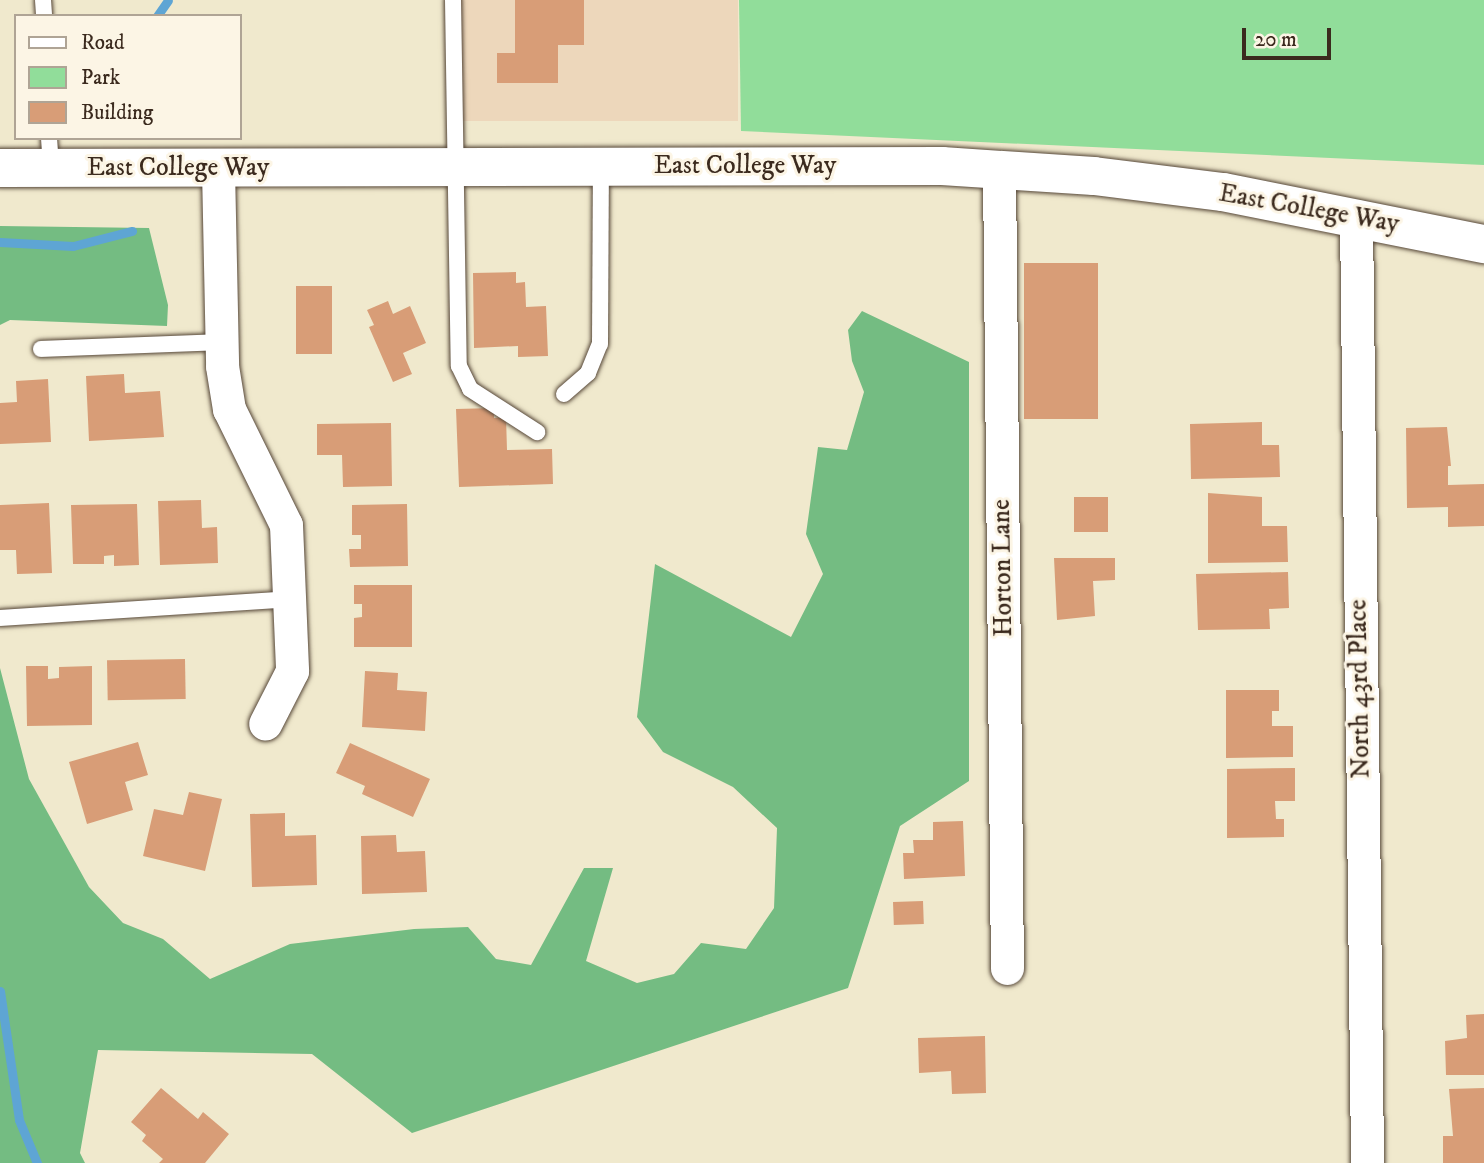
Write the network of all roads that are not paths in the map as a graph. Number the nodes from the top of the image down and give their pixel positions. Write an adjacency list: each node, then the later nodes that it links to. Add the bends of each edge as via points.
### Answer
1 (453, 0): 3 (lane)
2 (50, 153): 5 (main road, East College Way); 6 (main road, East College Way)
3 (457, 166): 4 (main road, East College Way); 6 (main road, East College Way); 13 (lane, via 463,379 470,389)
4 (601, 166): 7 (main road, East College Way); 12 (lane, via 600,344 588,373)
5 (0, 168)
6 (218, 169): 10 (street)
7 (999, 169): 8 (main road, East College Way, via 1223,192); 17 (street, Horton Lane)
8 (1356, 216): 9 (main road, East College Way); 18 (street, North 43rd Place)
9 (1484, 244)
10 (222, 342): 11 (lane); 14 (street, via 229,409 286,525)
11 (41, 349)
12 (564, 394)
13 (537, 432)
14 (292, 600): 15 (lane); 16 (street, via 292,671)
15 (0, 618)
16 (265, 724)
17 (1007, 968)
18 (1367, 1163)

